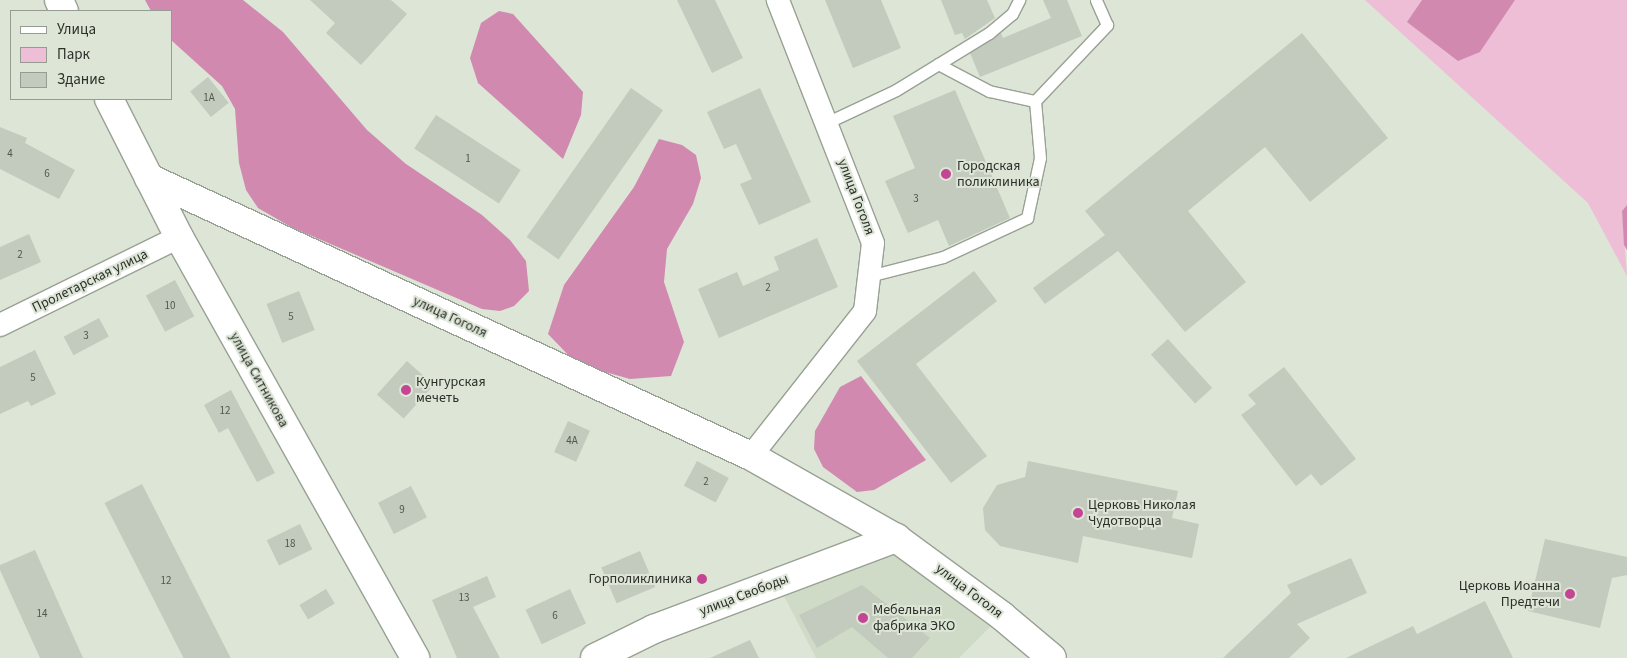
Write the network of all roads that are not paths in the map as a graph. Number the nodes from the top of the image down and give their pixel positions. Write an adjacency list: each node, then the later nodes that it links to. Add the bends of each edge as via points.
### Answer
1 (778, 0): 7 (street, улица Гоголя)
2 (1019, 0): 4 (lane, via 1012,14)
3 (1096, 0): 6 (lane, via 1107,25)
4 (938, 64): 6 (lane, via 989,91); 7 (lane, via 896,90)
5 (110, 100): 8 (street, улица Ситникова)
6 (1035, 102): 10 (lane, via 1040,158 1027,218 943,257)
7 (826, 123): 10 (street, улица Гоголя, via 873,243)
8 (149, 178): 9 (street, улица Ситникова); 12 (street, улица Гоголя)
9 (180, 238): 11 (street, Пролетарская улица); 14 (street, улица Ситникова)
10 (869, 276): 12 (street, улица Гоголя, via 865,311)
11 (0, 325)
12 (751, 456): 13 (street, улица Гоголя)
13 (896, 538): 15 (street, улица Свободы, via 654,629); 16 (street, улица Гоголя, via 1002,616)
14 (416, 658)
15 (595, 658)
16 (1052, 658)

